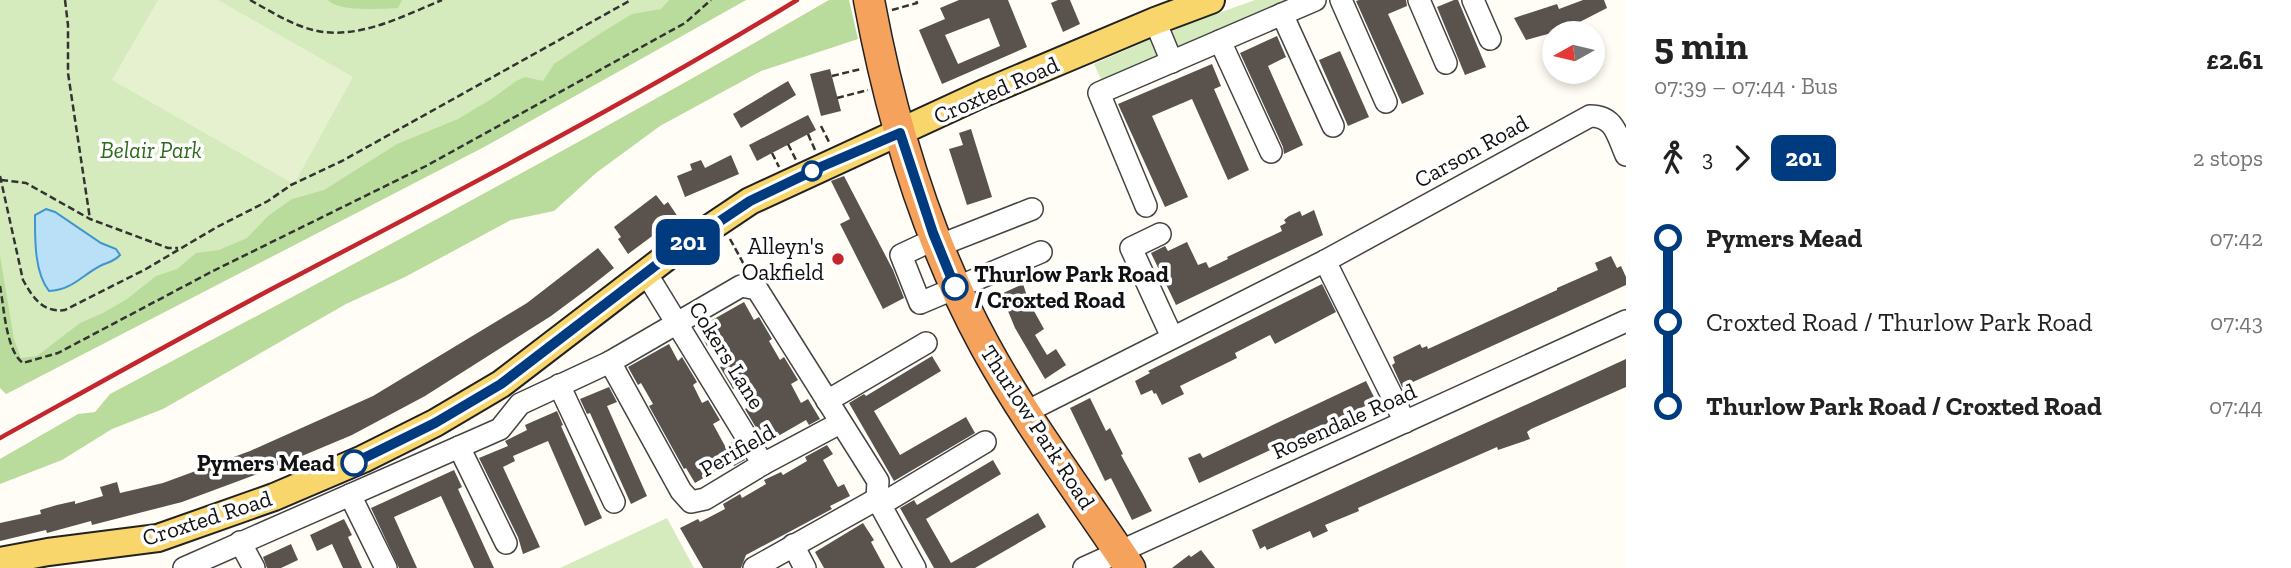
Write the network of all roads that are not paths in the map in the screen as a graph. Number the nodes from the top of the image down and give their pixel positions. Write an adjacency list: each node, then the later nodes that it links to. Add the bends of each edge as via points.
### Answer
1 (1212, 0): 8 (main road, Croxted Road)
2 (1315, 0): 7 (street)
3 (1341, 0): 13 (street)
4 (1419, 0): 12 (street)
5 (1473, 0): 9 (street)
6 (870, 8): 15 (highway, Thurlow Park Road)
7 (1282, 14): 10 (street); 14 (street)
8 (1155, 21): 11 (street); 15 (main road, Croxted Road)
9 (1490, 39)
10 (1220, 41): 11 (street); 16 (street)
11 (1172, 62): 18 (street, via 1099,93)
12 (1446, 63)
13 (1386, 102)
14 (1333, 126)
15 (900, 133): 21 (highway, Thurlow Park Road); 24 (main road, Croxted Road, via 750,201)
16 (1271, 152)
17 (1626, 155): 23 (street, Carson Road, via 1611,122 1590,116)
18 (1146, 206)
19 (1032, 209): 21 (street)
20 (1160, 234): 28 (street, via 1131,248)
21 (937, 242): 25 (highway, Thurlow Park Road)
22 (1041, 252): 25 (street)
23 (1325, 261): 28 (street, Carson Road); 34 (street)
24 (646, 273): 27 (street, Cokers Lane); 45 (main road, Croxted Road, via 501,384 363,459 158,538)
25 (955, 287): 33 (highway, Thurlow Park Road)
26 (1626, 321): 34 (street, Rosendale Road)
27 (676, 324): 30 (street); 32 (street, via 741,286 757,289); 38 (street, Cokers Lane)
28 (1172, 337): 33 (street, Carson Road)
29 (926, 343): 32 (street)
30 (610, 362): 31 (street); 38 (street, Perifield, via 691,502 705,499)
31 (559, 385): 37 (street, via 520,404 500,429); 40 (street)
32 (827, 401): 35 (street)
33 (1024, 413): 46 (highway, Thurlow Park Road)
34 (1405, 422): 46 (street, Rosendale Road)
35 (840, 424): 38 (street, Perifield); 41 (street, via 878,481)
36 (985, 442): 41 (street)
37 (459, 447): 39 (street); 43 (street)
38 (763, 464)
39 (350, 495): 42 (street); 50 (street)
40 (614, 502)
41 (879, 502): 44 (street); 53 (street)
42 (240, 542): 48 (street); 49 (street)
43 (506, 543)
44 (793, 545): 51 (street); 52 (street)
45 (49, 560): 47 (main road, Croxted Road)
46 (1124, 560): 54 (street, Rosendale Road)
47 (0, 561)
48 (184, 568)
49 (254, 568)
50 (386, 568)
51 (754, 568)
52 (805, 568)
53 (915, 568)
54 (1084, 568)

